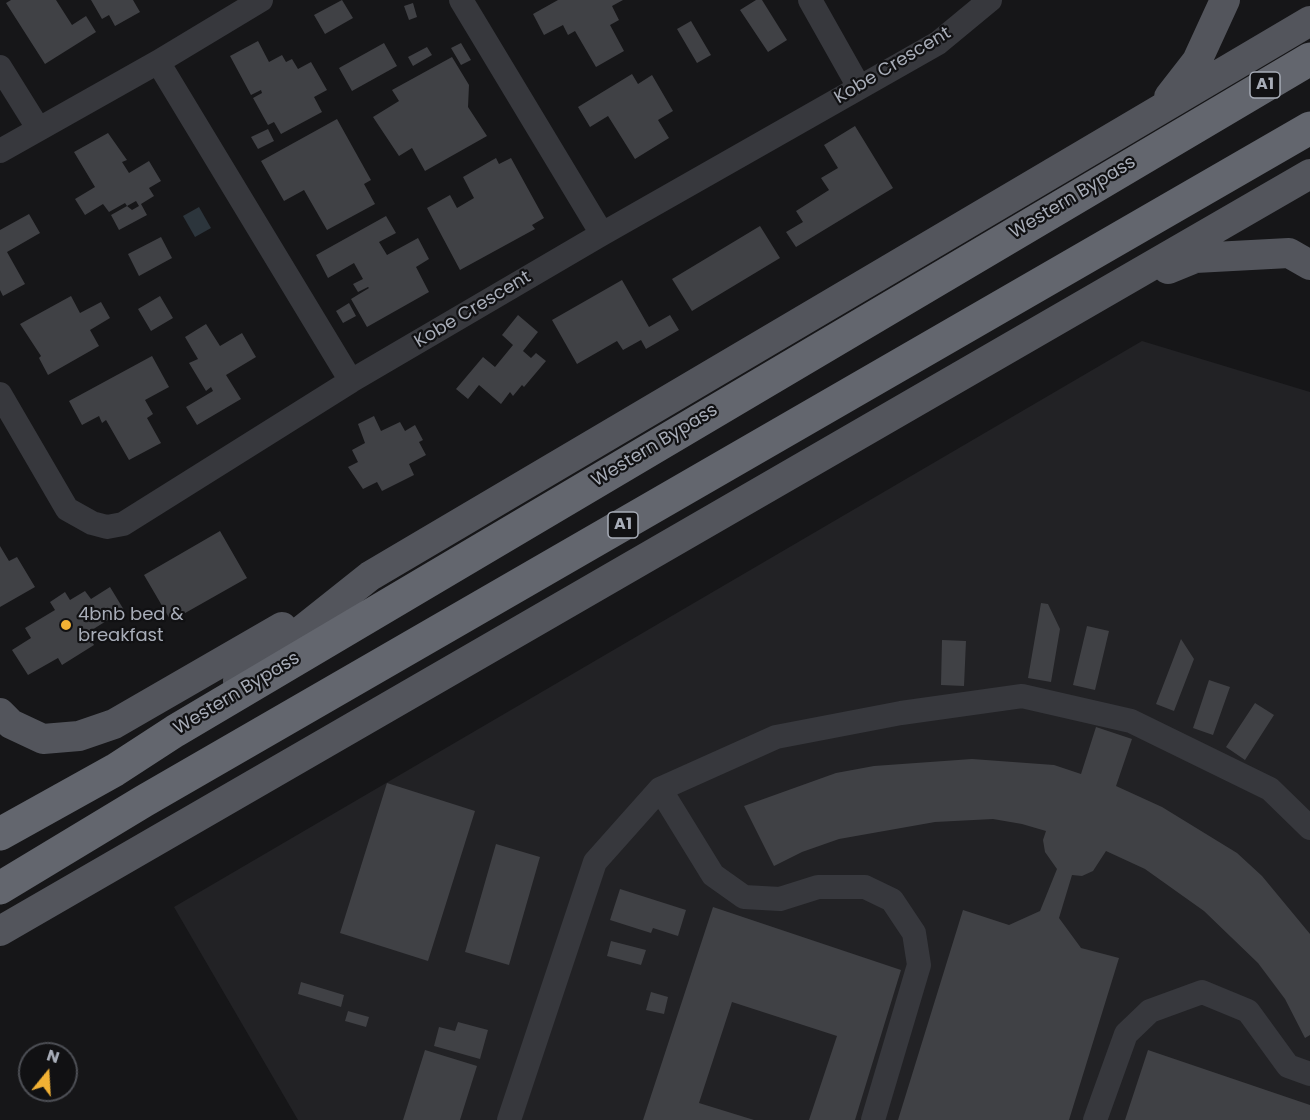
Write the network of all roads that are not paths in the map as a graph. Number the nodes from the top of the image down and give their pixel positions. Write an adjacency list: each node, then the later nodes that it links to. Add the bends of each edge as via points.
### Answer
1 (261, 0): 8 (street)
2 (461, 0): 16 (street)
3 (810, 0): 10 (street)
4 (990, 0): 10 (street, Kobe Crescent, via 938,43)
5 (1225, 0): 11 (main road, via 1197,61)
6 (1306, 19): 11 (main road)
7 (1310, 59): 23 (highway, Western Bypass / A1)
8 (158, 62): 12 (street); 19 (street)
9 (0, 67): 12 (street)
10 (859, 87): 16 (street, Kobe Crescent)
11 (1158, 111): 21 (main road)
12 (38, 128): 14 (street)
13 (1310, 128): 27 (highway, A1)
14 (0, 151)
15 (1310, 174): 18 (main road)
16 (602, 234): 19 (street, Kobe Crescent)
17 (1310, 265): 18 (main road, via 1289,254 1195,258)
18 (1101, 295): 28 (main road)
19 (351, 381): 20 (street, Kobe Crescent, via 123,524 107,527 78,517 68,509)
20 (0, 394)
21 (370, 576): 22 (main road, via 114,724 79,736 43,740 11,724); 23 (main road)
22 (0, 713)
23 (175, 731): 26 (highway, Western Bypass / A1, via 115,770)
24 (660, 789): 25 (street, via 776,737 900,713 1022,696 1131,721 1270,789); 30 (street, via 595,862); 31 (street, via 713,875 744,897 780,899 818,887 865,886 892,900 914,933 920,965)
25 (1310, 828)
26 (0, 834)
27 (0, 888)
28 (0, 931)
29 (1310, 1074): 32 (street, via 1288,1066 1248,1011 1202,992 1150,1011 1126,1034)
30 (509, 1120)
31 (873, 1120)
32 (1095, 1120)

